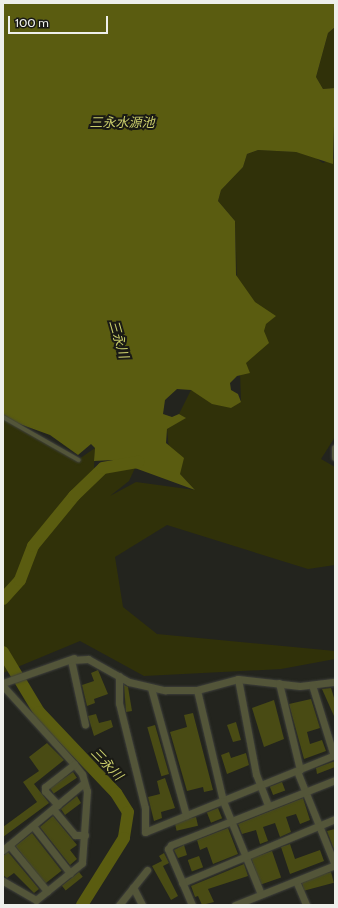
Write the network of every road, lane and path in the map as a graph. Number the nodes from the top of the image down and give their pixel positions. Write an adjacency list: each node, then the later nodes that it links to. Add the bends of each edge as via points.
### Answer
1 (3, 417): 4 (lane)
2 (335, 448): 3 (street)
3 (335, 457)
4 (79, 460)
5 (71, 660): 6 (street, via 88,659); 10 (street, via 74,658); 14 (street)
6 (119, 676): 12 (street); 25 (street, via 119,704 145,808 146,832)
7 (238, 680): 9 (street); 13 (street); 20 (street)
8 (335, 682): 11 (street)
9 (279, 683): 11 (street); 17 (street)
10 (3, 684): 16 (street)
11 (312, 685): 15 (street)
12 (152, 688): 13 (street); 25 (street)
13 (197, 690): 22 (street)
14 (85, 724)
15 (334, 756): 17 (street)
16 (74, 764): 19 (street); 24 (street, via 45,786 45,791)
17 (299, 771): 20 (street); 21 (street)
18 (335, 780): 21 (street)
19 (84, 783): 24 (street); 30 (street)
20 (260, 786): 22 (street); 23 (street)
21 (305, 792): 23 (street); 29 (street)
22 (223, 801): 25 (street); 27 (street)
23 (268, 806): 27 (street)
24 (55, 807): 28 (street); 30 (street, via 76,835)
25 (186, 815)
26 (335, 819): 29 (street)
27 (231, 821): 32 (street); 38 (street, via 171,845 168,849)
28 (33, 826): 31 (street); 35 (street)
29 (318, 826): 32 (street); 33 (street)
30 (85, 835): 35 (street, via 82,863)
31 (6, 847): 40 (street)
32 (246, 857): 38 (street); 41 (street)
33 (335, 865): 37 (street)
34 (147, 870): 39 (street)
35 (70, 873): 40 (street)
36 (3, 880): 40 (street, via 36,900)
37 (296, 881): 41 (street); 46 (street)
38 (182, 883): 44 (street)
39 (133, 886): 42 (street); 43 (street)
40 (47, 891)
41 (261, 894): 45 (street)
42 (119, 905)
43 (142, 905)
44 (192, 905)
45 (235, 905)
46 (306, 905)

